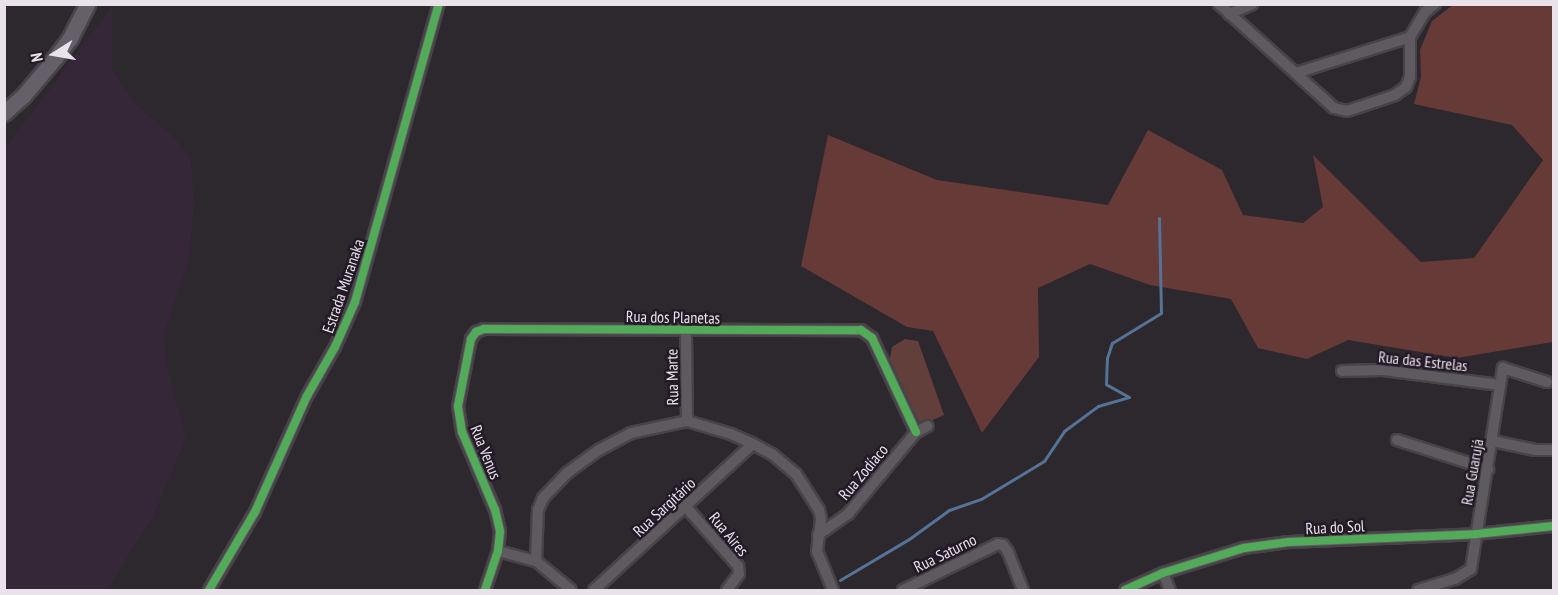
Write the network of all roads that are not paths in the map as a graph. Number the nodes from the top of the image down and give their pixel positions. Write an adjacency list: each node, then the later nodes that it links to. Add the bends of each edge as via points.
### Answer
1 (87, 4): 9 (main road, via 56,58)
2 (439, 4): 31 (street, Estrada Muranaka, via 355,302 255,512)
3 (1219, 4): 6 (street)
4 (1252, 4): 6 (street)
5 (1434, 4): 7 (street)
6 (1229, 14): 8 (street)
7 (1410, 37): 8 (street); 8 (street, via 1410,77 1406,87 1353,110 1334,108)
8 (1296, 74)
9 (4, 113)
10 (484, 329): 11 (street, Rua dos Planetas); 27 (street, Rua Venus, via 471,339 459,418 495,510 500,531)
11 (686, 331): 15 (street, Rua Marte); 17 (street, Rua dos Planetas, via 861,330 872,338)
12 (1341, 371): 14 (street, Rua das Estrelas, via 1383,370)
13 (1547, 382): 14 (street, via 1503,368)
14 (1500, 385): 19 (street, Rua Guarujá)
15 (687, 421): 20 (street); 28 (street, via 631,433 567,473 543,498 538,510)
16 (928, 426): 17 (street, Rua Zodíaco)
17 (916, 432): 26 (street, Rua Zodíaco, via 859,502)
18 (1397, 440): 22 (street)
19 (1493, 441): 21 (street); 22 (street, Rua Guarujá)
20 (753, 444): 23 (street, Rua Sargitário); 26 (street, via 786,464 809,493 819,510)
21 (1554, 450)
22 (1488, 469): 25 (street, Rua Guarujá)
23 (686, 507): 30 (street, Rua Aires, via 738,566); 34 (street, Rua Sargitário)
24 (1554, 526): 25 (street, Rua do Sol)
25 (1476, 534): 29 (street, Rua do Sol, via 1264,545 1230,551); 42 (street, Rua Guarujá, via 1470,571)
26 (818, 535): 37 (street, via 817,550)
27 (498, 551): 28 (street); 32 (street, Rua Venus)
28 (536, 561): 33 (street)
29 (1163, 573): 40 (street, Rua do Sol); 41 (street)
30 (735, 582): 35 (street); 36 (street)
31 (209, 591)
32 (485, 591)
33 (571, 591)
34 (594, 591)
35 (726, 591)
36 (743, 591)
37 (833, 591)
38 (903, 591): 39 (street, Rua Saturno, via 1001,544)
39 (1023, 591)
40 (1125, 591)
41 (1170, 591)
42 (1418, 591)

